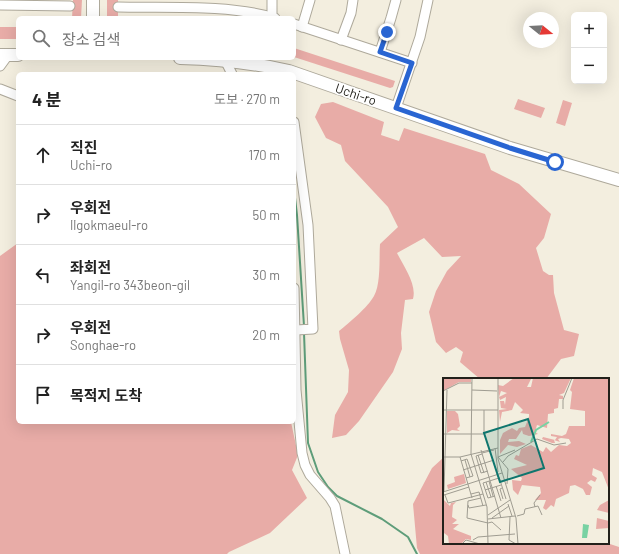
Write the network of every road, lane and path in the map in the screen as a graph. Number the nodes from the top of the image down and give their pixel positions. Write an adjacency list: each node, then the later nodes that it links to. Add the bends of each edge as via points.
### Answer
1 (93, 0): 12 (main road)
2 (272, 0): 14 (street)
3 (310, 0): 15 (street)
4 (353, 0): 16 (street)
5 (396, 0): 17 (street)
6 (428, 0): 20 (street)
7 (1, 3): 8 (street)
8 (44, 3): 10 (street)
9 (142, 4): 11 (street); 13 (street, via 241,11)
10 (70, 6)
11 (118, 7)
12 (93, 16)
13 (265, 16)
14 (274, 16)
15 (298, 25): 16 (street)
16 (342, 40): 17 (street)
17 (380, 52): 20 (street)
18 (9, 55): 21 (street)
19 (225, 60): 22 (street); 23 (main road, Uchi-ro, via 261,64)
20 (412, 63): 27 (street)
21 (0, 66)
22 (231, 72)
23 (285, 72)
24 (296, 76): 27 (main road, Uchi-ro)
25 (2, 89): 26 (street)
26 (16, 95)
27 (396, 108): 29 (main road, Uchi-ro, via 510,148)
28 (296, 137): 30 (street, via 308,225 312,329)
29 (619, 180)
30 (296, 330): 31 (street, via 298,412 305,465 310,476 335,506)
31 (345, 554)

